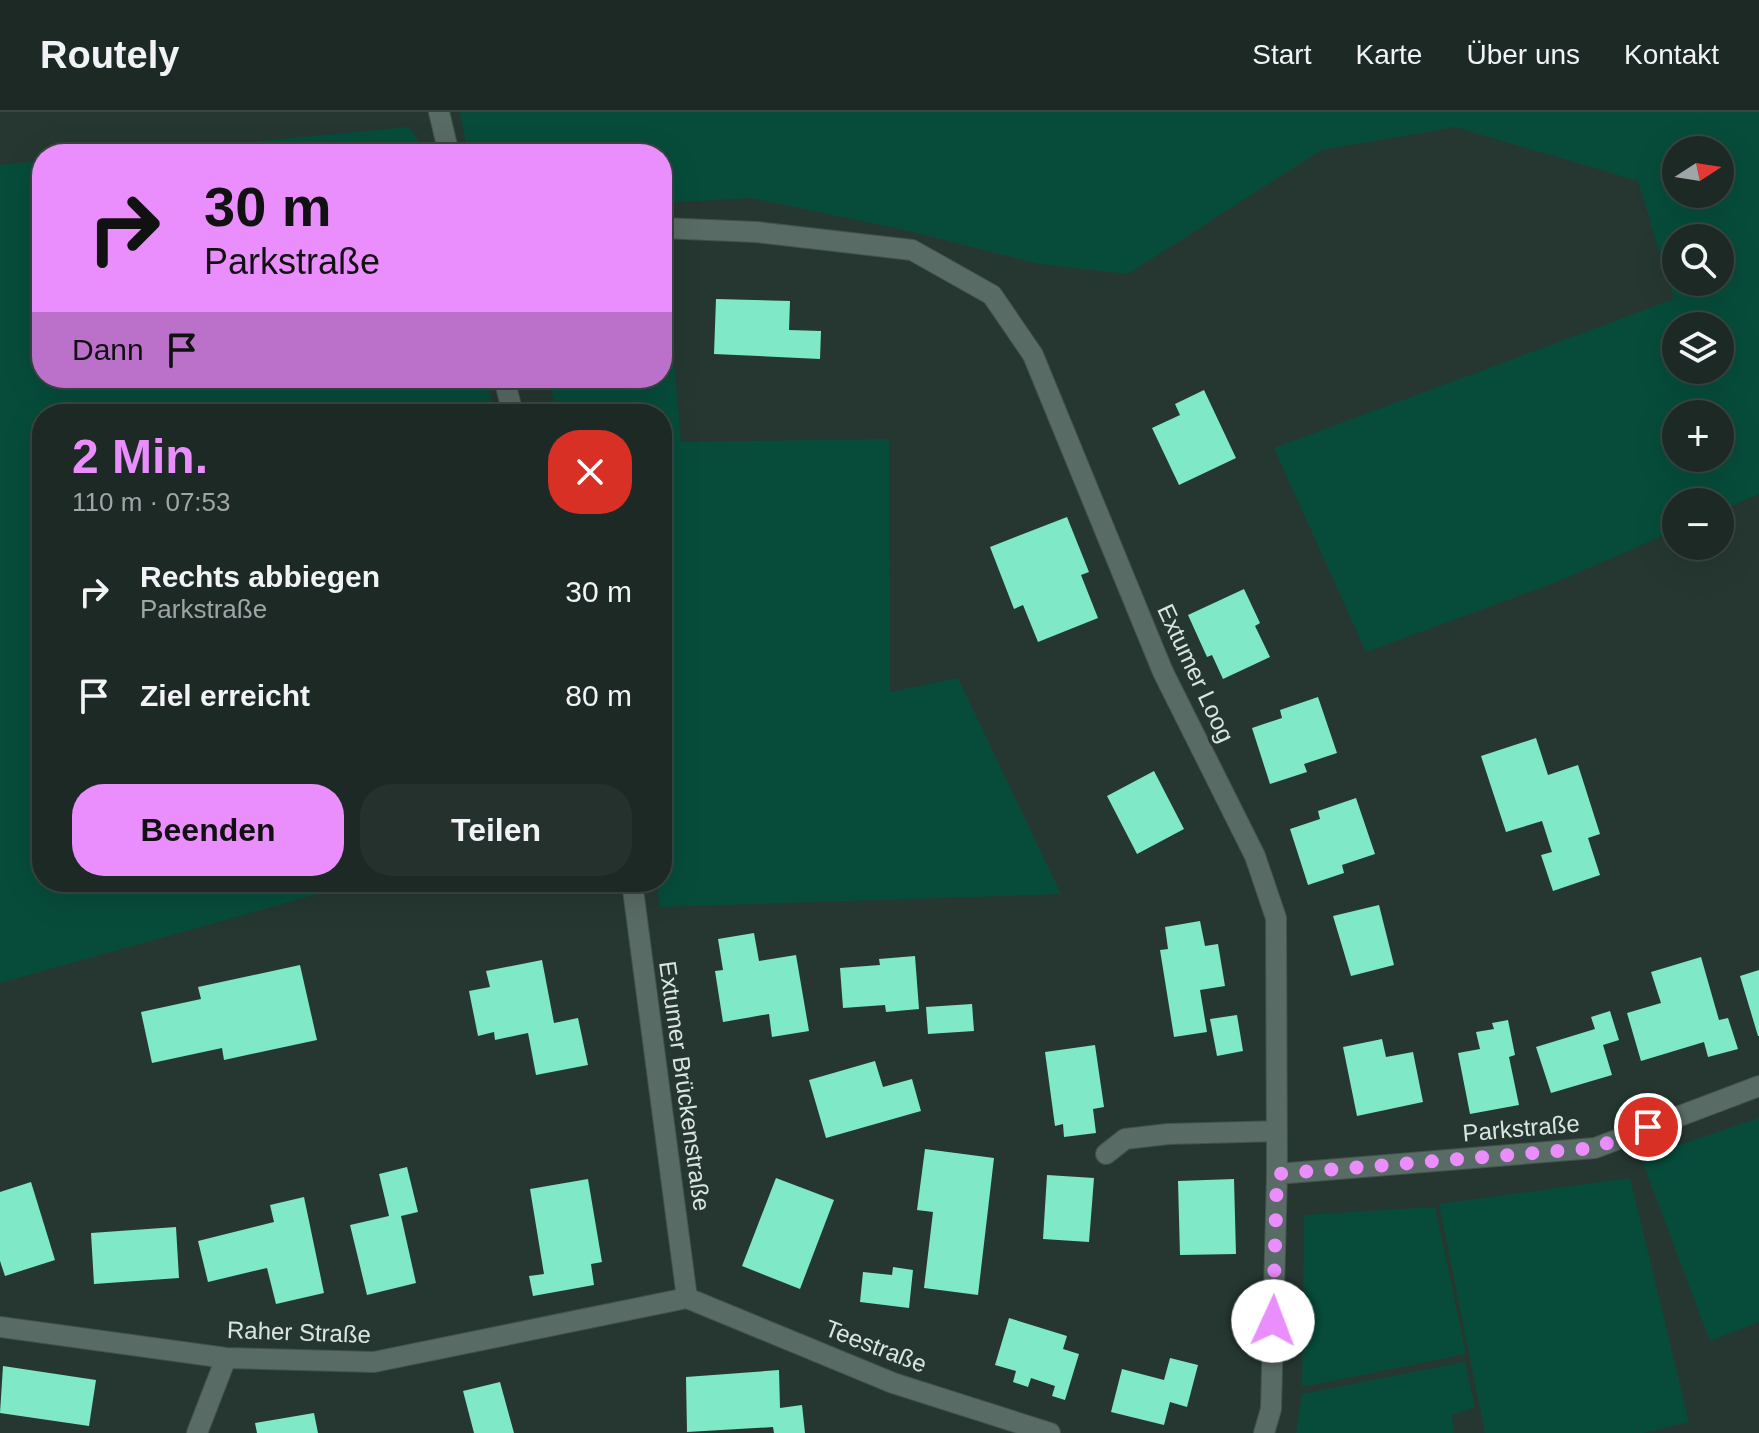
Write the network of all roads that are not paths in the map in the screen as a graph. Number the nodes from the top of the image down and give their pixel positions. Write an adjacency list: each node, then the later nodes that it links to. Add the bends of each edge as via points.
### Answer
1 (439, 112): 2 (street)
2 (447, 144)
3 (672, 228): 6 (street, Extumer Loog, via 912,250 992,295 1033,355 1163,672 1255,856 1276,918)
4 (633, 892): 9 (street, Extumer Brückenstraße)
5 (1759, 1086): 8 (street, Parkstraße, via 1595,1148)
6 (1277, 1131): 7 (street, via 1125,1139); 8 (street, Extumer Loog)
7 (1106, 1154)
8 (1277, 1174): 14 (street, Extumer Loog, via 1271,1409)
9 (687, 1298): 11 (street, Raher Straße, via 374,1362); 13 (street, Teestraße, via 893,1383)
10 (0, 1327): 11 (street, Raher Straße)
11 (226, 1358): 12 (street)
12 (197, 1433)
13 (1050, 1433)
14 (1264, 1433)

